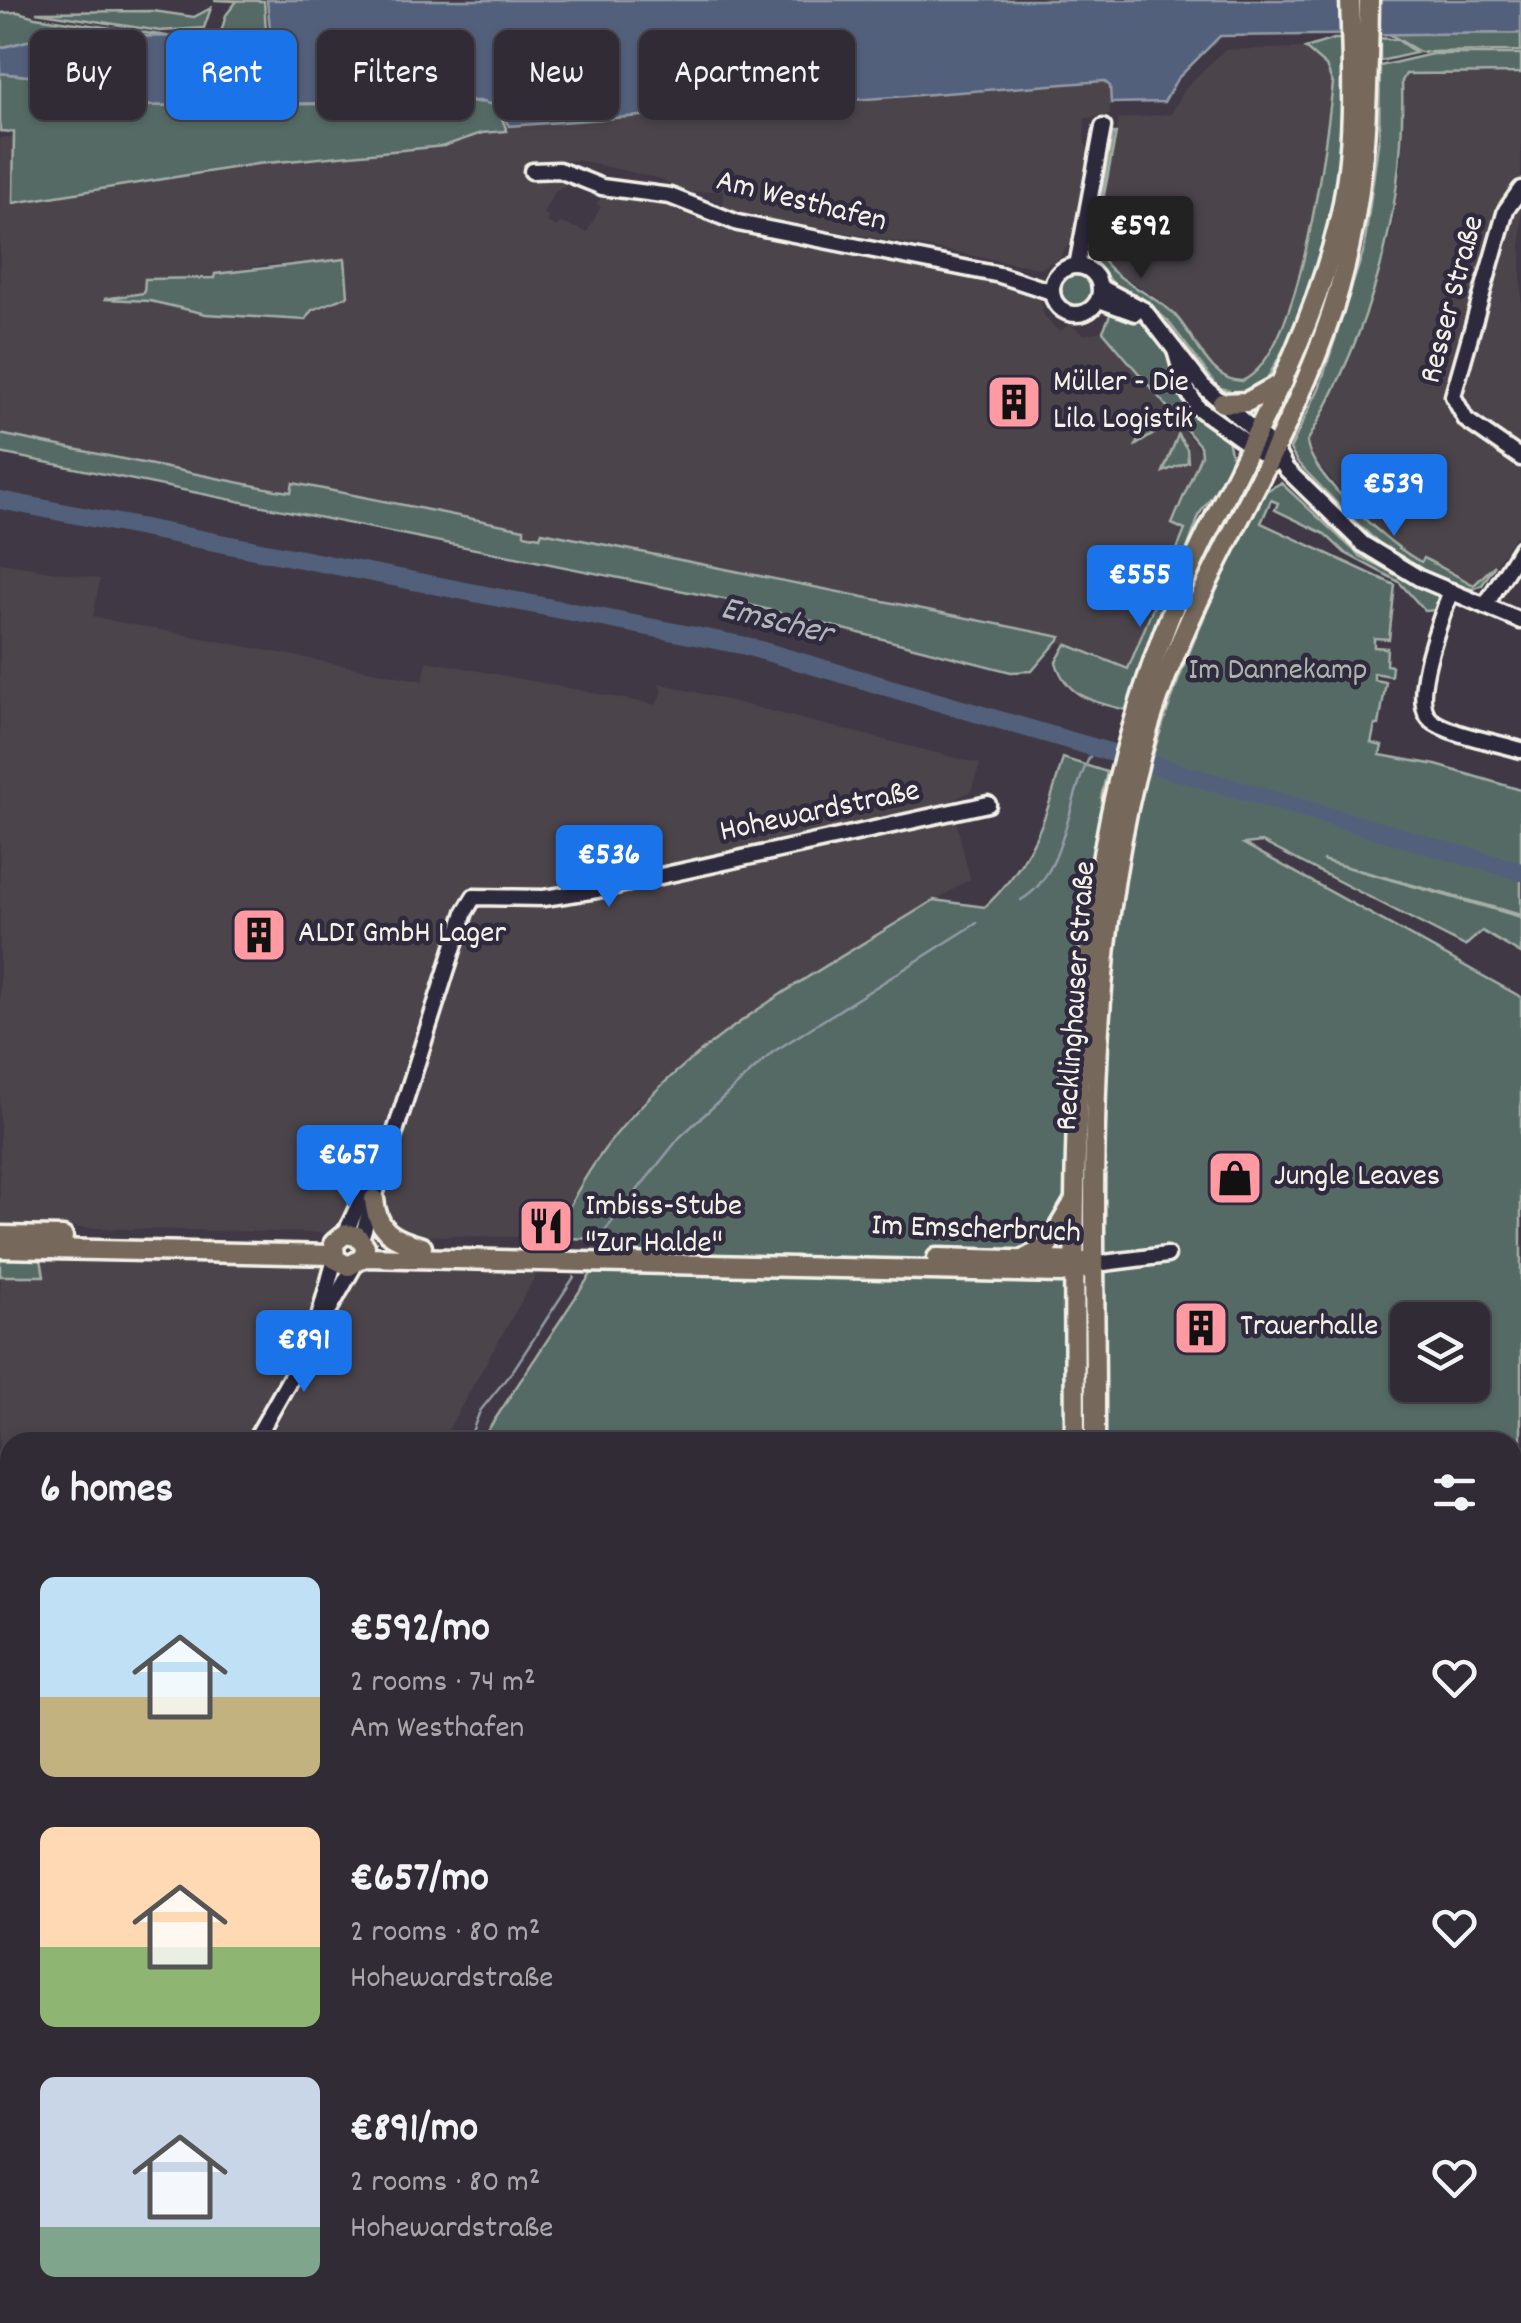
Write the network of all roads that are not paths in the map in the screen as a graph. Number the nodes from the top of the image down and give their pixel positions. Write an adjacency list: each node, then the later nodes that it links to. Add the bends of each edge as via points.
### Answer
1 (1350, 0): 3 (main road, Recklinghauser Straße)
2 (1368, 0): 3 (main road, Recklinghauser Straße)
3 (1360, 40): 11 (main road, Recklinghauser Straße, via 1339,223); 14 (main road, Recklinghauser Straße, via 1366,148 1350,251)
4 (1103, 126): 7 (street)
5 (532, 171): 8 (street, Am Westhafen, via 559,170 602,187 670,196 738,223)
6 (1521, 189): 15 (street, Resser Straße, via 1506,210 1454,396 1466,420)
7 (1077, 266): 8 (street, via 1063,270); 9 (street, Am Westhafen, via 1092,272)
8 (1053, 286): 9 (street, Am Westhafen, via 1056,305 1068,314 1084,314)
9 (1099, 294): 10 (street, Am Westhafen, via 1149,318)
10 (1174, 349): 12 (street, Am Westhafen); 13 (street, Am Westhafen, via 1198,408)
11 (1283, 382): 12 (main road, via 1248,402); 13 (main road, Recklinghauser Straße)
12 (1222, 403): 13 (street, Am Westhafen)
13 (1255, 441): 14 (street, Am Westhafen); 20 (main road, Recklinghauser Straße, via 1186,579)
14 (1275, 458): 17 (street, via 1375,552); 20 (main road, Recklinghauser Straße, via 1203,585)
15 (1521, 458)
16 (1521, 548): 18 (street)
17 (1451, 591): 18 (street); 21 (street, via 1427,669 1426,713 1441,725)
18 (1485, 606): 19 (street)
19 (1521, 621)
20 (1137, 739): 22 (main road, Recklinghauser Straße)
21 (1521, 750)
22 (1126, 778): 25 (main road, Recklinghauser Straße, via 1099,866 1090,942); 34 (main road, Recklinghauser Straße, via 1106,938)
23 (988, 804): 24 (street, Hohewardstraße, via 598,890 544,898 474,896)
24 (381, 1169): 26 (street, Hohewardstraße); 31 (street, Hohewardstraße, via 369,1182)
25 (1077, 1195): 33 (main road, via 1057,1234); 35 (main road, Recklinghauser Straße)
26 (374, 1198): 30 (main road, via 382,1229); 31 (street, Hohewardstraße)
27 (0, 1236): 28 (main road, Im Emscherbruch)
28 (48, 1243): 29 (main road, Im Emscherbruch); 31 (main road, Im Emscherbruch)
29 (0, 1248)
30 (422, 1248): 31 (main road, Im Emscherbruch); 33 (main road, Im Emscherbruch)
31 (349, 1250): 35 (main road, Im Emscherbruch); 36 (street, Hohewardstraße)
32 (1166, 1256): 34 (street)
33 (1025, 1259): 35 (main road, Im Emscherbruch)
34 (1096, 1264): 35 (main road, Im Emscherbruch); 38 (main road, Recklinghauser Straße)
35 (1076, 1266): 37 (main road, Recklinghauser Straße)
36 (259, 1432)
37 (1075, 1432)
38 (1096, 1432)

